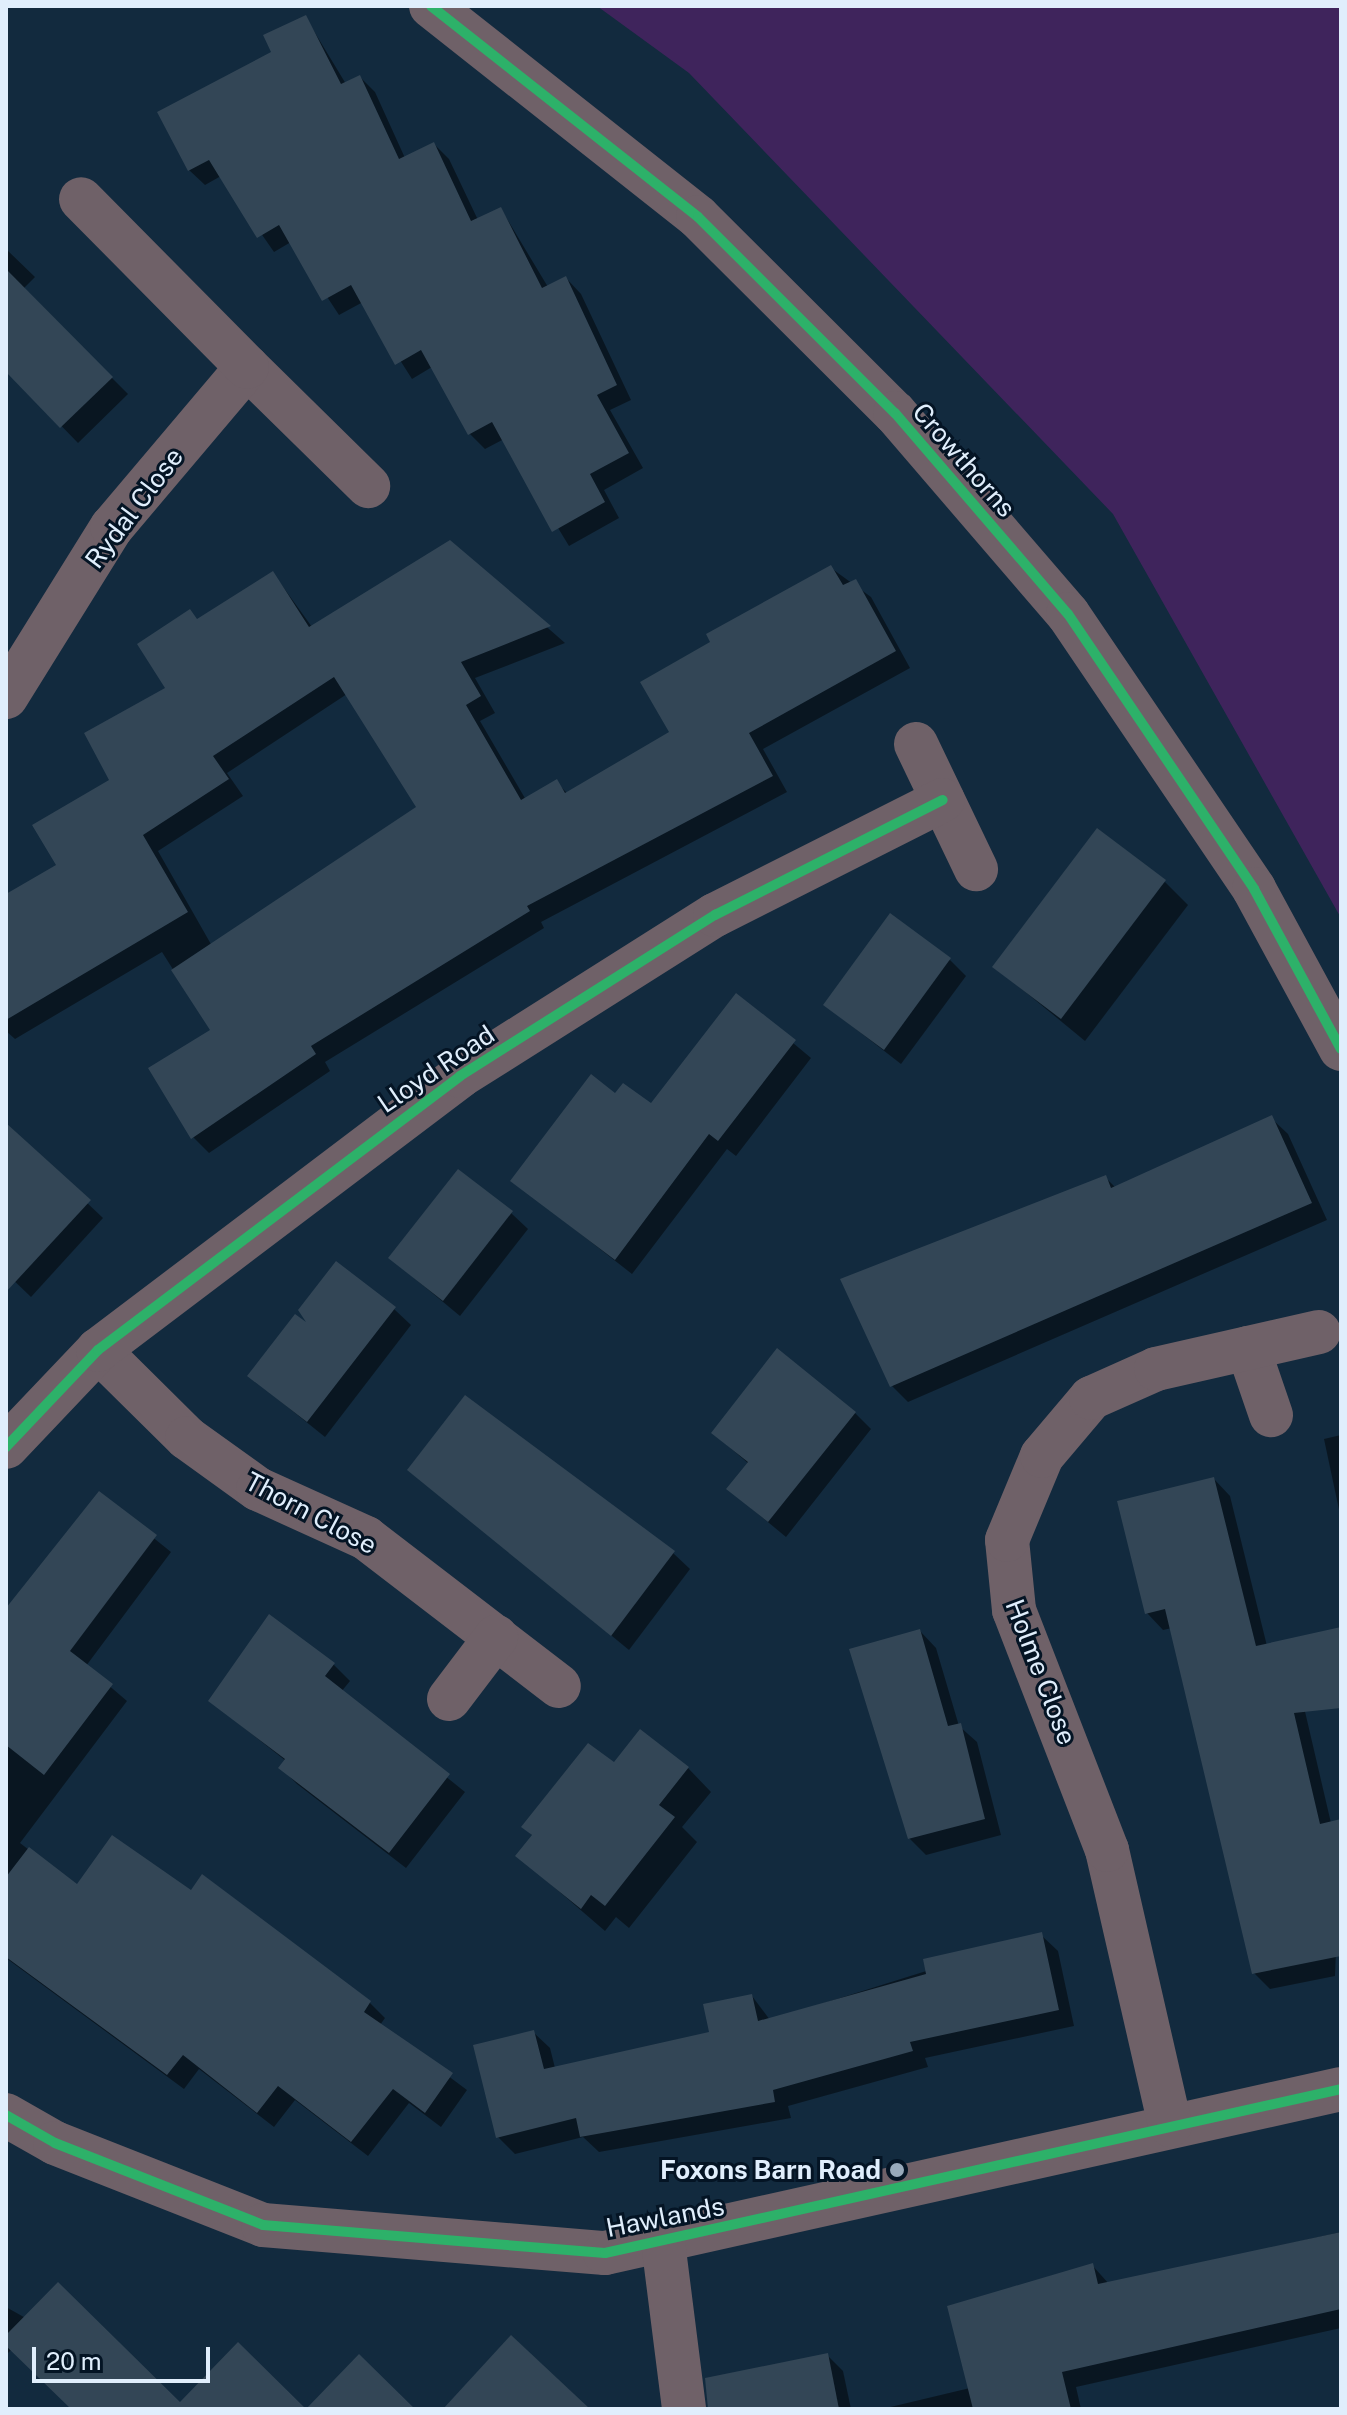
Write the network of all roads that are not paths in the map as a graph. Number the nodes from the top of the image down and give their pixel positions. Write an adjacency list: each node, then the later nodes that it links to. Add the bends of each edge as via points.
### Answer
1 (431, 6): 9 (street, Crowthorns, via 698,217 895,413 1068,614 1254,889)
2 (81, 199): 3 (street)
3 (247, 367): 4 (street); 5 (street, Rydal Close, via 112,527)
4 (368, 486)
5 (6, 697)
6 (916, 744): 7 (street)
7 (943, 800): 8 (street); 12 (street, Lloyd Road, via 715,915 460,1076)
8 (976, 869)
9 (1341, 1049)
10 (1319, 1332): 11 (street, Holme Close)
11 (1248, 1348): 13 (street); 20 (street, Holme Close, via 1156,1369 1091,1398 1042,1456 1007,1540 1014,1610 1107,1850)
12 (98, 1350): 14 (street, Lloyd Road); 15 (street, Thorn Close, via 199,1447 258,1489 366,1538)
13 (1271, 1415)
14 (12, 1426)
15 (496, 1637): 16 (street, Thorn Close); 17 (street)
16 (559, 1686)
17 (449, 1699)
18 (1341, 2089): 20 (street, Hawlands)
19 (6, 2115): 21 (street, Hawlands, via 55,2143 263,2225 605,2253)
20 (1170, 2125): 21 (street, Hawlands)
21 (663, 2242): 22 (street)
22 (684, 2409)

